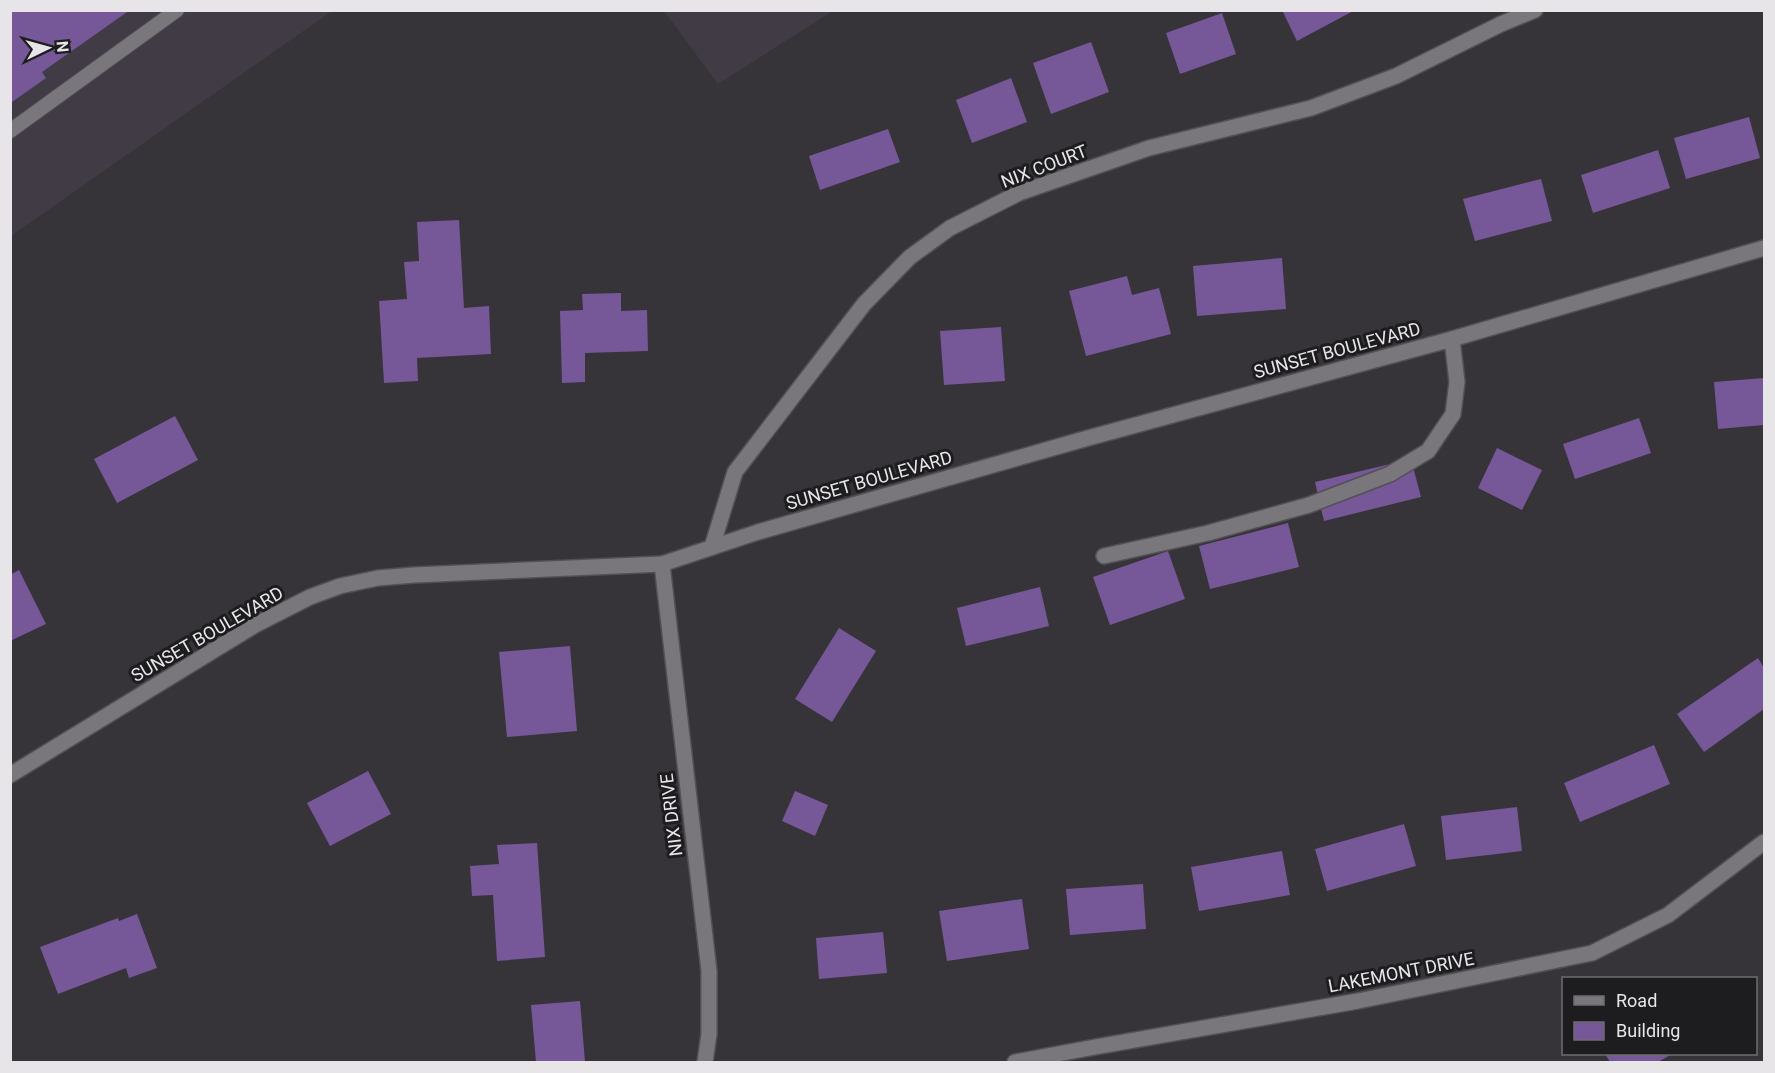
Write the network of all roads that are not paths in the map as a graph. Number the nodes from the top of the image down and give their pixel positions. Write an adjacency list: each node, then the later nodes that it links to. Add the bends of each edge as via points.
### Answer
1 (177, 10): 3 (lane)
2 (1535, 10): 6 (street, NIX COURT, via 1396,76 1311,108 1149,148 1019,193 950,228 910,257 864,304 735,472)
3 (10, 131)
4 (1764, 248): 5 (street, SUNSET BOULEVARD)
5 (1452, 339): 6 (street, SUNSET BOULEVARD, via 1077,441); 7 (street, via 1457,381 1453,414 1428,451 1390,474 1309,505)
6 (712, 547): 8 (street, SUNSET BOULEVARD)
7 (1104, 556)
8 (662, 564): 9 (street, SUNSET BOULEVARD, via 414,574 340,586 255,625); 11 (street, NIX DRIVE, via 708,971 709,1034)
9 (10, 775)
10 (1764, 842): 12 (street, LAKEMONT DRIVE, via 1668,915 1592,953 1358,1001)
11 (705, 1062)
12 (1015, 1062)

